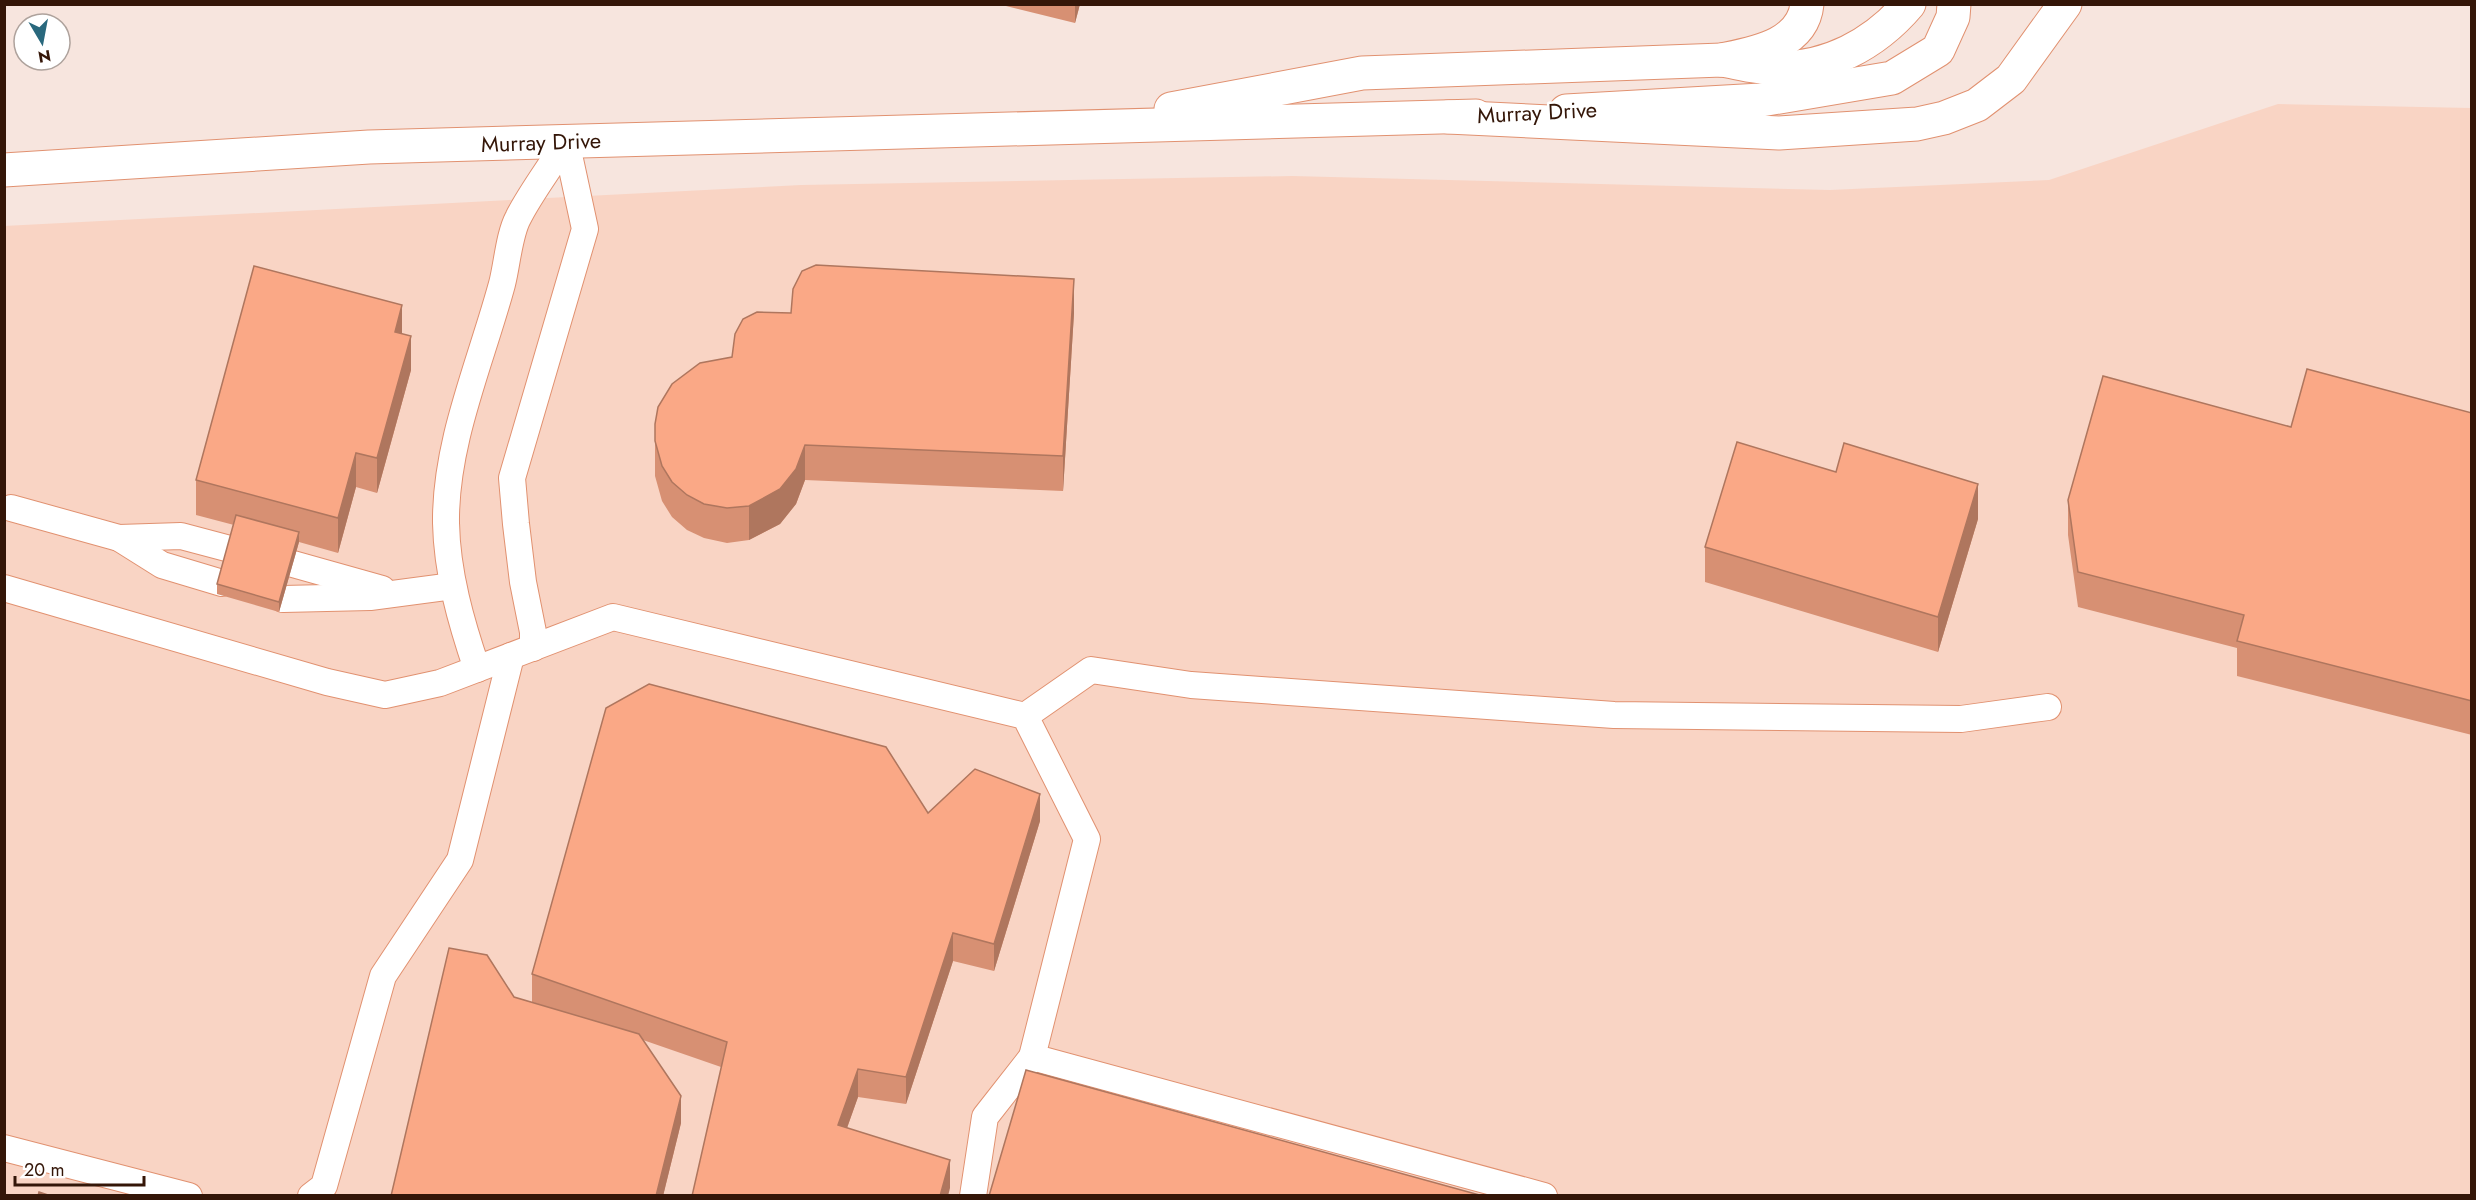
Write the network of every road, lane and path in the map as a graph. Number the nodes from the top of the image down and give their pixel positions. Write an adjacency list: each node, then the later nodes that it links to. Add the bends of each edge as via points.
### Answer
1 (1807, 4): 5 (main road, via 1793,34 1778,44)
2 (1909, 4): 5 (main road, Murray Drive, via 1889,27 1865,44 1820,62 1774,68)
3 (1954, 4): 6 (main road, Murray Drive, via 1953,17 1938,50 1892,78 1761,100)
4 (2065, 4): 6 (main road, via 2011,79 1977,105 1917,124 1779,133)
5 (1722, 60): 7 (main road, Murray Drive, via 1362,73)
6 (1448, 117): 7 (main road, Murray Drive)
7 (1078, 127): 8 (main road, Murray Drive)
8 (566, 141): 9 (main road, Murray Drive, via 369,147); 15 (lane, via 518,218 461,421 446,520); 19 (lane, via 585,229 512,478 523,582 533,632)
9 (4, 171)
10 (11, 508): 11 (lane)
11 (119, 538): 12 (lane, via 182,536); 14 (lane, via 162,565)
12 (230, 549)
13 (293, 564): 17 (lane)
14 (222, 583)
15 (453, 586): 17 (lane); 20 (lane)
16 (4, 588): 20 (lane, via 327,682 385,694 440,683)
17 (399, 593): 18 (lane)
18 (283, 600)
19 (522, 652): 20 (lane); 22 (lane, via 613,617); 26 (lane, via 460,860 383,976 324,1186)
20 (477, 669)
21 (2048, 707): 22 (lane, via 1961,719 1614,715 1191,685 1091,670)
22 (1025, 716): 23 (lane, via 1087,839)
23 (1032, 1058): 27 (lane, via 985,1117); 28 (lane)
24 (4, 1148): 25 (lane)
25 (189, 1196)
26 (311, 1196)
27 (973, 1196)
28 (1544, 1196)

